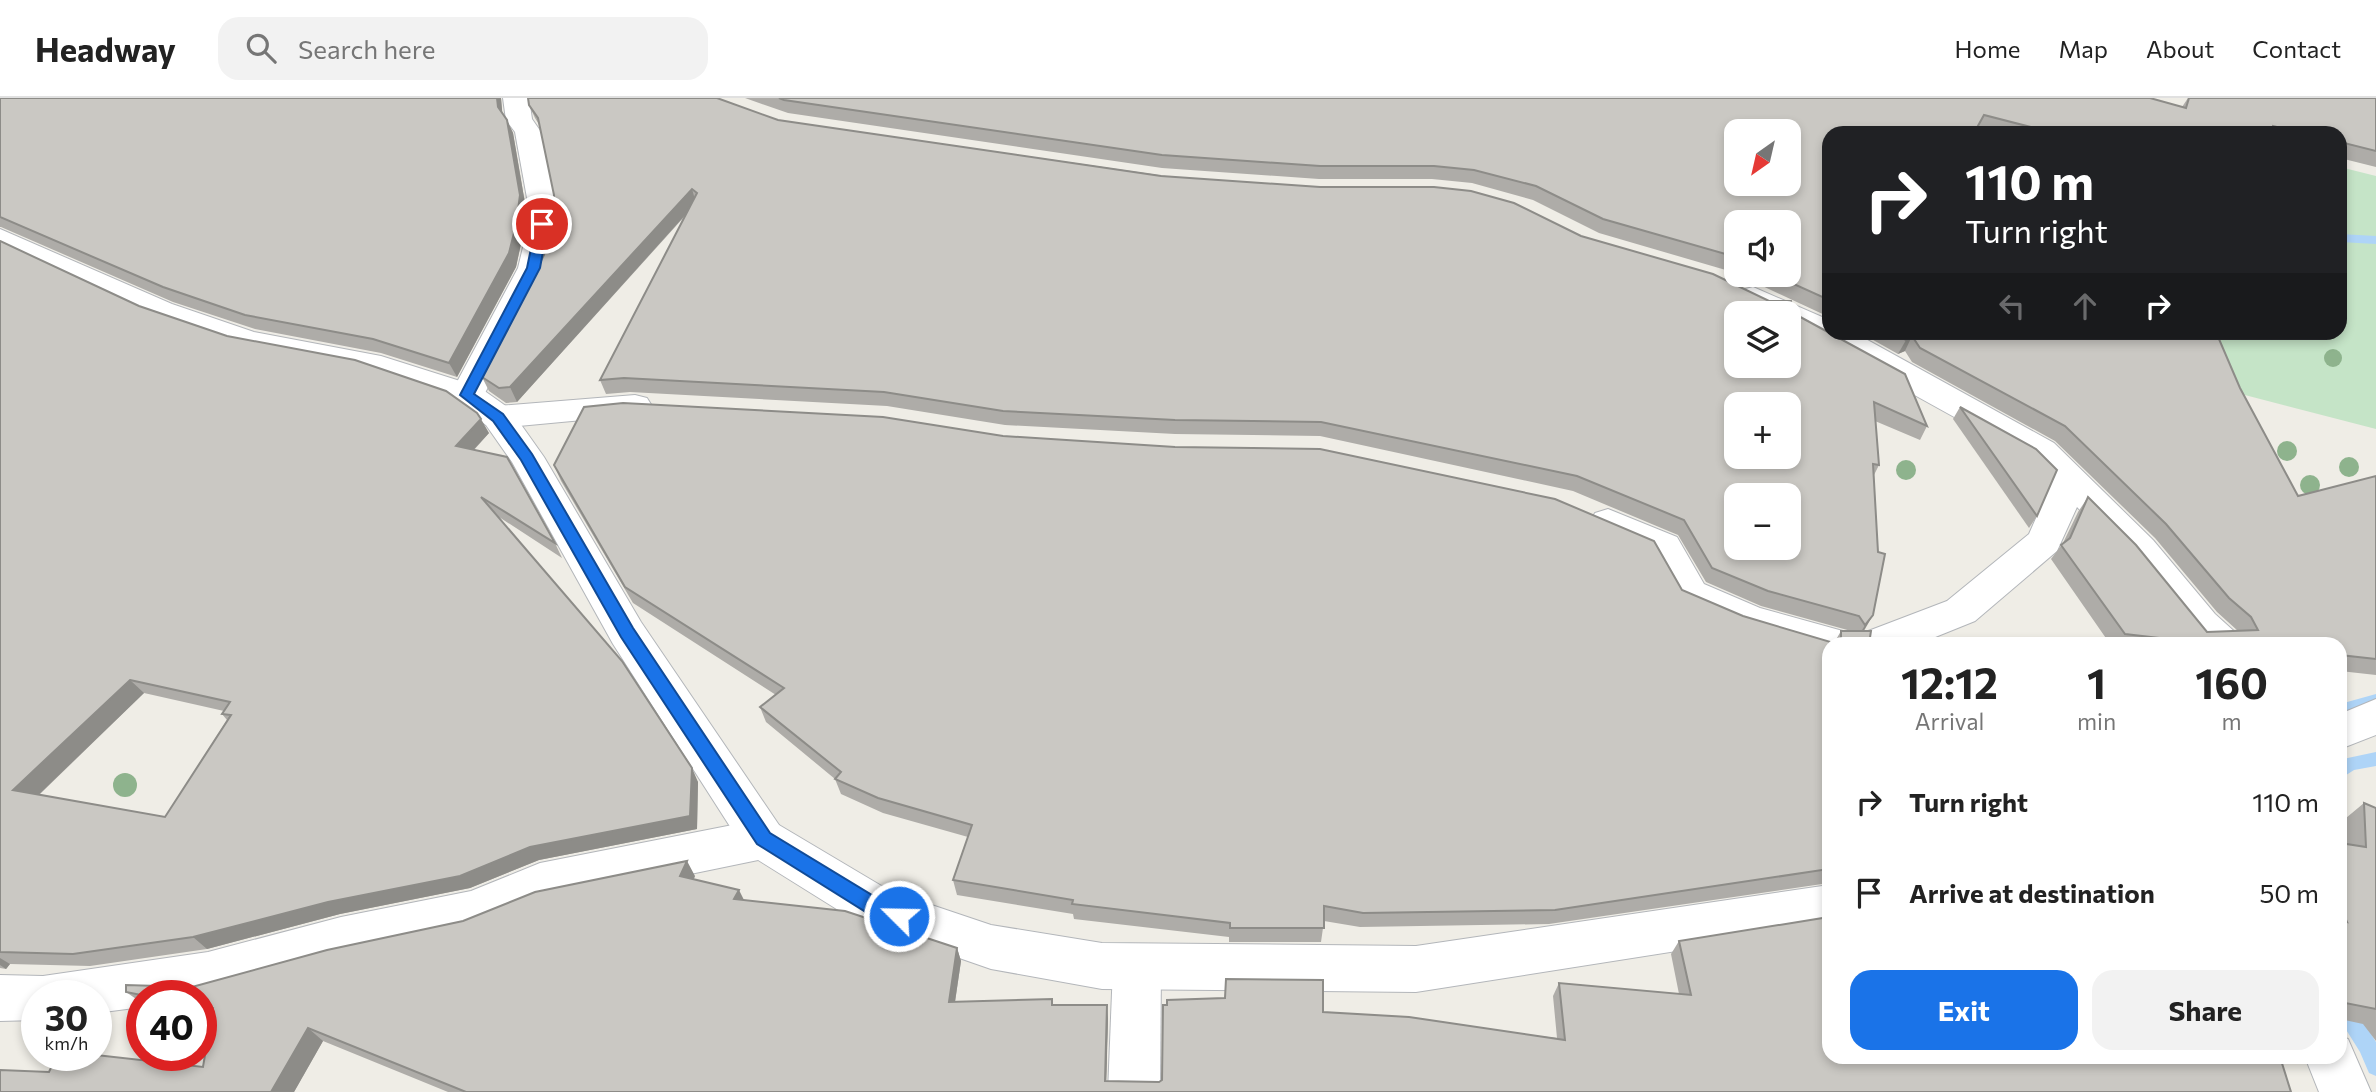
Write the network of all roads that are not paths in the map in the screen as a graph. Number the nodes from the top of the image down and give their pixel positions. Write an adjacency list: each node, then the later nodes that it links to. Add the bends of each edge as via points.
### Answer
1 (516, 98): 6 (street, via 519,120 528,132 543,209 540,239)
2 (0, 238): 6 (street, via 124,295 248,341 370,363)
3 (1734, 287): 4 (street)
4 (1822, 329)
5 (1844, 340): 8 (street, via 2003,426 2042,451)
6 (482, 406): 7 (street); 15 (street, via 527,457 627,633)
7 (671, 408)
8 (2070, 480): 10 (street, via 2044,542 1961,611); 11 (street, via 2140,549)
9 (1582, 512): 12 (street, via 1664,546 1689,594 1750,620)
10 (1895, 637)
11 (2214, 637)
12 (1822, 640)
13 (2376, 716): 14 (street)
14 (2347, 729)
15 (763, 839): 17 (street, via 876,908 991,947); 18 (street, via 540,884 474,912 341,939 208,975)
16 (1822, 907): 17 (street, via 1416,969)
17 (1137, 968): 22 (street)
18 (112, 988)
19 (21, 997): 20 (street)
20 (0, 998)
21 (2333, 1064): 23 (street)
22 (1134, 1092)
23 (2345, 1092)

